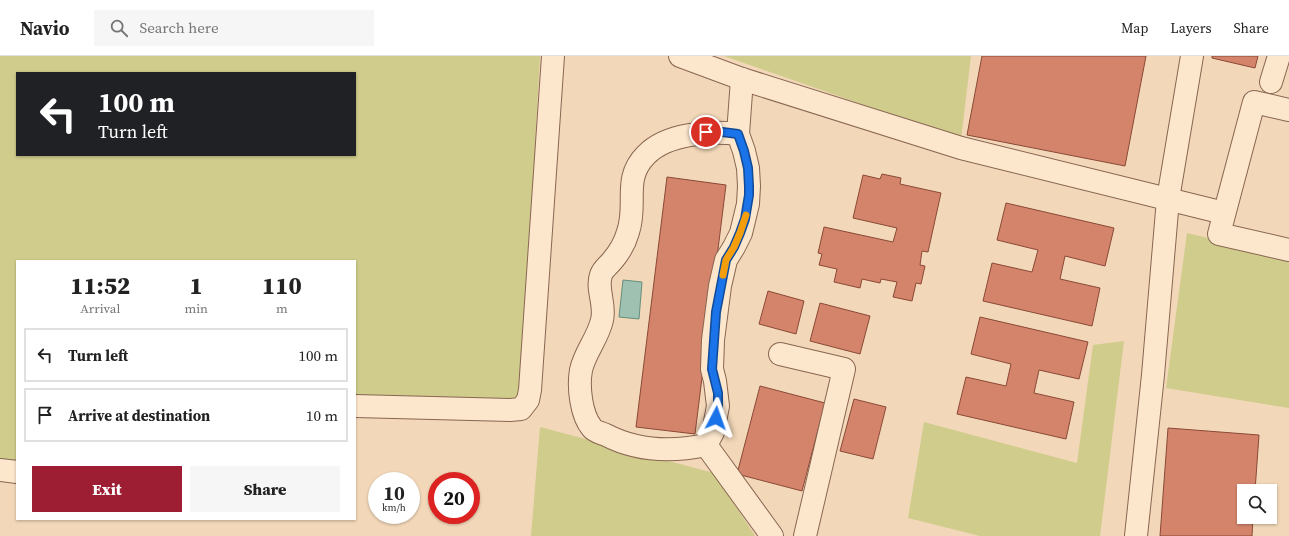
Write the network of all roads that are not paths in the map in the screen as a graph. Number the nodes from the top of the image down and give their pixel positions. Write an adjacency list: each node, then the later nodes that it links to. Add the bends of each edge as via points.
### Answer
1 (553, 56): 13 (street, via 528,400 521,409 510,410)
2 (680, 56): 5 (street)
3 (1192, 56): 9 (street)
4 (1279, 56): 6 (street)
5 (742, 78): 8 (street); 9 (street, via 961,148)
6 (1270, 82)
7 (1289, 110): 10 (street, via 1254,102)
8 (738, 134): 14 (street, via 748,168 748,204 740,233 726,260 720,286 712,369 718,393 718,406); 14 (street, via 706,132 685,136 657,146 639,162 632,181 632,209 628,231 618,252 601,274 599,281 603,317 581,370 581,401 593,429 619,441 660,450)
9 (1168, 199): 10 (street); 19 (street)
10 (1224, 213): 11 (street, via 1219,234)
11 (1289, 250)
12 (780, 354): 18 (street, via 844,369)
13 (356, 406)
14 (706, 445): 17 (street)
15 (0, 470): 16 (street)
16 (16, 472)
17 (772, 536)
18 (805, 536)
19 (1136, 536)

